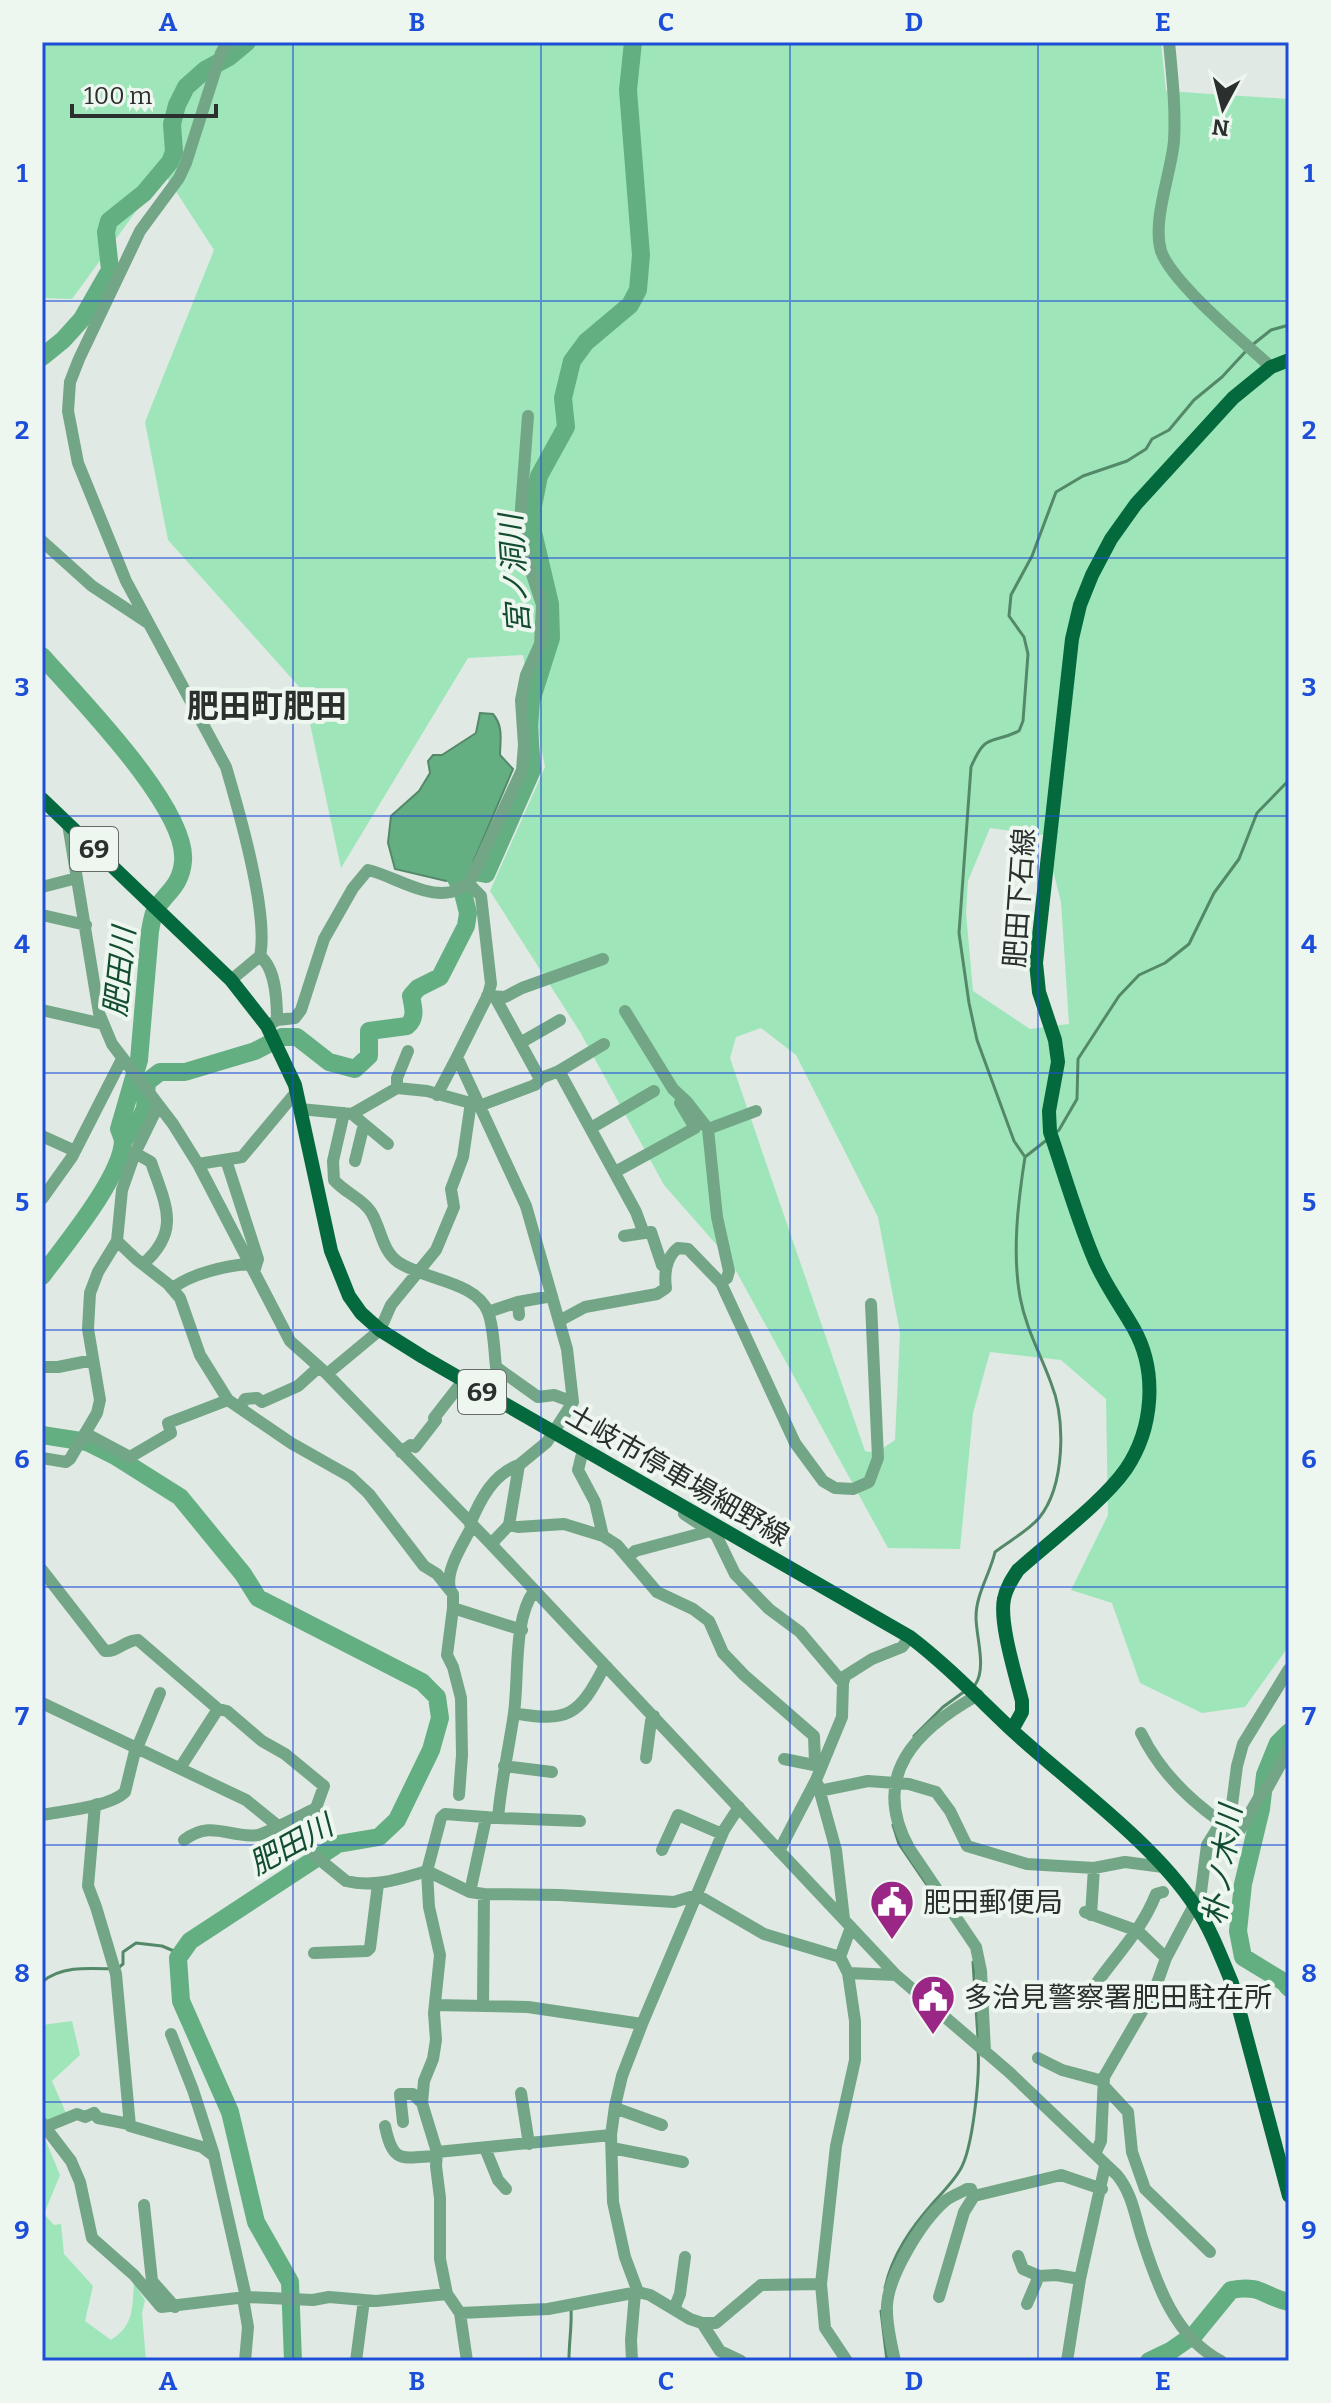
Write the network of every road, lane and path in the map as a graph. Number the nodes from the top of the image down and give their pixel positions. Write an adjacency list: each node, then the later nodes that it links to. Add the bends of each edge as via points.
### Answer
1 (1169, 42): 4 (street, via 1174,136 1158,237 1162,253 1173,272)
2 (224, 48): 7 (street, via 179,178 140,231 70,382 68,411 78,463)
3 (1289, 360): 4 (main road, 肥田下石線)
4 (1271, 367): 102 (main road, 肥田下石線, via 1233,398 1136,504 1092,575 1072,639 1036,963 1058,1062 1050,1132 1092,1256 1136,1333 1150,1381 1149,1404 1136,1451 1115,1484 1018,1570 1009,1584 1003,1616 1022,1701)
5 (528, 416): 11 (street, via 519,535 542,605 540,644 523,686 522,770)
6 (42, 541): 7 (street, via 92,586)
7 (148, 623): 15 (street, via 226,767 258,904)
8 (42, 799): 9 (main road, 土岐市停車場細野線 / 69)
9 (68, 824): 10 (street); 17 (main road, 土岐市停車場細野線 / 69)
10 (77, 878): 12 (street); 14 (street)
11 (469, 884): 18 (street, via 483,905); 22 (street, via 436,892 368,870 324,939 301,1010 295,1018)
12 (42, 887)
13 (42, 915): 14 (street)
14 (86, 925): 23 (street)
15 (260, 956): 17 (street); 22 (street, via 267,962 277,1001)
16 (603, 959): 18 (street, via 511,995)
17 (231, 980): 22 (main road, 土岐市停車場細野線 / 69)
18 (491, 997): 24 (street); 27 (street)
19 (42, 1010): 23 (street)
20 (625, 1011): 34 (street)
21 (560, 1020): 24 (street)
22 (272, 1023): 32 (main road, 土岐市停車場細野線 / 69)
23 (103, 1024): 28 (street)
24 (520, 1043): 30 (street)
25 (604, 1044): 29 (street)
26 (408, 1051): 31 (street)
27 (457, 1057): 35 (street); 36 (street)
28 (122, 1059): 37 (street); 46 (street)
29 (559, 1071): 30 (street); 42 (street)
30 (540, 1079): 36 (street)
31 (397, 1088): 35 (street); 40 (street)
32 (297, 1091): 38 (main road, 土岐市停車場細野線 / 69); 48 (street, via 247,1153)
33 (654, 1091): 42 (street)
34 (676, 1092): 43 (street); 51 (street, via 695,1128)
35 (437, 1095): 36 (street)
36 (476, 1104): 59 (street, via 451,1189 451,1218); 62 (street, via 526,1206)
37 (158, 1106): 47 (street); 50 (street)
38 (300, 1109): 40 (street); 66 (main road, 土岐市停車場細野線 / 69, via 339,1274 361,1313)
39 (756, 1111): 43 (street)
40 (348, 1113): 41 (street); 59 (street, via 333,1161 334,1180 370,1211 392,1257)
41 (364, 1124): 45 (street); 49 (street)
42 (591, 1128): 51 (street)
43 (708, 1129): 60 (street, via 729,1271)
44 (42, 1136): 46 (street)
45 (388, 1144)
46 (75, 1151): 52 (street)
47 (135, 1153): 55 (street, via 122,1190); 56 (street, via 151,1162 167,1213 160,1249)
48 (226, 1160): 50 (street); 57 (street, via 258,1259)
49 (355, 1161)
50 (198, 1164): 57 (street)
51 (615, 1172): 53 (street)
52 (42, 1199)
53 (643, 1231): 54 (street); 58 (street, via 651,1232)
54 (624, 1236)
55 (117, 1241): 56 (street); 67 (street, via 90,1293)
56 (143, 1264): 61 (street)
57 (252, 1268): 61 (street, via 211,1271); 69 (street, via 290,1341)
58 (666, 1269): 60 (street, via 671,1253 688,1249); 65 (street, via 666,1288 657,1294 585,1307)
59 (420, 1271): 64 (street, via 463,1287); 66 (street, via 391,1305)
60 (721, 1283): 63 (street, via 795,1443 823,1481 835,1488 853,1489 869,1482 878,1458)
61 (172, 1289): 71 (street, via 200,1355)
62 (552, 1296): 64 (street, via 519,1309); 65 (street)
63 (871, 1304)
64 (488, 1312): 72 (street, via 496,1367 538,1397 554,1395)
65 (559, 1321): 72 (street)
66 (380, 1330): 69 (street); 70 (main road, 土岐市停車場細野線 / 69)
67 (93, 1360): 68 (street); 75 (street, via 99,1406)
68 (42, 1367)
69 (323, 1370): 73 (street, via 262,1402 245,1399); 77 (street)
70 (467, 1383): 74 (main road, 土岐市停車場細野線 / 69); 77 (street, via 434,1418 421,1442)
71 (228, 1400): 73 (street); 75 (street, via 168,1423 171,1433 130,1457)
72 (573, 1402): 74 (street)
73 (240, 1408): 88 (street, via 351,1477)
74 (553, 1433): 76 (main road, 土岐市停車場細野線 / 69); 79 (street)
75 (85, 1434): 78 (street, via 66,1462)
76 (583, 1450): 80 (main road, 土岐市停車場細野線 / 69); 84 (street, via 578,1470 595,1502)
77 (401, 1452): 81 (street)
78 (42, 1458)
79 (519, 1465): 81 (street, via 488,1489); 82 (street)
80 (677, 1502): 83 (street, via 679,1511); 92 (main road, 土岐市停車場細野線 / 69)
81 (471, 1525): 85 (street); 88 (street, via 450,1569)
82 (509, 1525): 84 (street, via 564,1524); 85 (street)
83 (710, 1531): 86 (street); 95 (street, via 720,1540 735,1574 800,1632)
84 (603, 1536): 86 (street)
85 (491, 1544): 89 (street)
86 (629, 1557): 111 (street, via 657,1592 709,1621 723,1653 814,1736)
87 (42, 1570): 99 (street, via 105,1651 138,1640)
88 (450, 1590): 90 (street)
89 (534, 1591): 91 (street); 93 (street)
90 (453, 1608): 91 (street); 113 (street, via 447,1655 461,1698)
91 (522, 1630): 100 (street)
92 (910, 1637): 95 (street, via 902,1647 850,1672); 96 (main road, 土岐市停車場細野線 / 69)
93 (607, 1667): 100 (street, via 587,1700 570,1712 552,1717); 101 (street)
94 (1289, 1669): 119 (street, via 1243,1744 1232,1805)
95 (843, 1683): 111 (street, via 842,1717)
96 (973, 1690): 102 (main road, 土岐市停車場細野線 / 69); 112 (street, via 923,1733)
97 (160, 1693): 104 (street)
98 (42, 1703): 104 (street)
99 (218, 1709): 109 (street); 120 (street, via 324,1786 316,1808)
100 (514, 1713): 108 (street)
101 (654, 1716): 106 (street); 115 (street)
102 (1012, 1730): 126 (main road, 土岐市停車場細野線 / 69)
103 (1141, 1733): 119 (street, via 1195,1804)
104 (136, 1748): 109 (street); 114 (street, via 125,1792)
105 (1289, 1749): 122 (street, via 1240,1830)
106 (646, 1758)
107 (784, 1759): 111 (street)
108 (504, 1766): 110 (street); 117 (street)
109 (180, 1768): 120 (street, via 246,1800)
110 (552, 1772)
111 (818, 1775): 112 (street); 125 (street); 135 (street)
112 (891, 1783): 127 (street, via 939,1794 967,1846 1027,1864); 147 (street, via 903,1839 979,1955)
113 (459, 1795)
114 (98, 1804): 116 (street); 154 (street, via 88,1886 116,1974)
115 (739, 1807): 121 (street); 125 (street)
116 (42, 1815)
117 (492, 1818): 118 (street); 128 (street, via 445,1814); 130 (street)
118 (580, 1821)
119 (1221, 1822): 122 (street)
120 (278, 1825): 123 (street, via 258,1835 207,1829); 129 (street, via 346,1881)
121 (722, 1834): 124 (street, via 678,1815); 133 (street)
122 (1212, 1837): 134 (street)
123 (184, 1840)
124 (662, 1850)
125 (779, 1851): 135 (street)
126 (1163, 1867): 127 (street, via 1125,1862); 134 (main road, 土岐市停車場細野線 / 69)
127 (1094, 1868): 136 (street, via 1088,1913)
128 (427, 1871): 129 (street); 130 (street); 143 (street, via 440,1955)
129 (378, 1884): 137 (street, via 370,1948)
130 (470, 1892): 132 (street)
131 (1163, 1892): 136 (street, via 1156,1894)
132 (484, 1894): 133 (street, via 674,1902); 144 (street)
133 (697, 1895): 138 (street, via 764,1934); 145 (street)
134 (1195, 1905): 139 (street); 171 (main road, 土岐市停車場細野線 / 69, via 1232,1983)
135 (848, 1923): 138 (street); 141 (street)
136 (1138, 1931): 139 (street); 142 (street)
137 (314, 1953)
138 (840, 1957): 140 (street)
139 (1166, 1958): 149 (street, via 1155,1989)
140 (848, 1973): 141 (street); 159 (street, via 855,2060)
141 (896, 1975): 147 (street)
142 (1096, 1984)
143 (435, 2005): 144 (street); 151 (street, via 436,2040)
144 (483, 2005): 145 (street)
145 (642, 2024): 152 (street)
146 (171, 2034): 165 (street)
147 (984, 2051): 164 (street)
148 (1038, 2058): 149 (street)
149 (1103, 2083): 164 (street, via 1101,2141); 173 (street, via 1128,2112 1132,2152 1145,2189)
150 (521, 2093): 161 (street)
151 (422, 2103): 153 (street, via 413,2094 400,2094); 163 (street)
152 (615, 2108): 156 (street); 160 (street)
153 (403, 2122)
154 (129, 2124): 155 (street, via 94,2113); 165 (street, via 202,2147)
155 (44, 2125): 185 (street, via 80,2182 92,2238 161,2307)
156 (662, 2125)
157 (385, 2126): 163 (street, via 397,2156)
158 (823, 2130): 159 (street)
159 (839, 2133): 178 (street)
160 (612, 2142): 161 (street); 166 (street); 179 (street, via 613,2202)
161 (529, 2144): 162 (street)
162 (485, 2148): 163 (street); 168 (street)
163 (436, 2154): 180 (street, via 440,2259)
164 (1095, 2154): 167 (street)
165 (214, 2156): 182 (street)
166 (683, 2162)
167 (1105, 2166): 169 (street); 197 (street, via 1129,2193 1160,2289 1178,2323 1204,2352)
168 (506, 2189)
169 (1102, 2189): 170 (street, via 1061,2175); 177 (street)
170 (974, 2196): 181 (street, via 964,2212); 195 (street, via 967,2189 941,2204 895,2277 887,2307)
171 (1289, 2196)
172 (144, 2205): 185 (street, via 152,2281)
173 (1210, 2252)
174 (1018, 2256): 176 (street, via 1023,2269)
175 (685, 2257): 186 (street)
176 (1039, 2276): 177 (street); 184 (street)
177 (1080, 2279): 196 (street)
178 (821, 2284): 188 (street, via 761,2285 716,2323); 194 (street, via 825,2328)
179 (636, 2293): 186 (street); 187 (street, via 548,2309); 192 (street)
180 (447, 2294): 183 (street); 187 (street)
181 (939, 2297)
182 (245, 2298): 183 (street); 185 (street); 189 (street)
183 (364, 2300): 190 (street)
184 (1027, 2304)
185 (175, 2307)
186 (674, 2309): 188 (street)
187 (460, 2313): 191 (street)
188 (702, 2323): 193 (street, via 720,2351)
189 (245, 2361)
190 (356, 2361)
191 (467, 2361)
192 (632, 2361)
193 (741, 2361)
194 (847, 2361)
195 (895, 2361)
196 (1067, 2361)
197 (1221, 2361)

